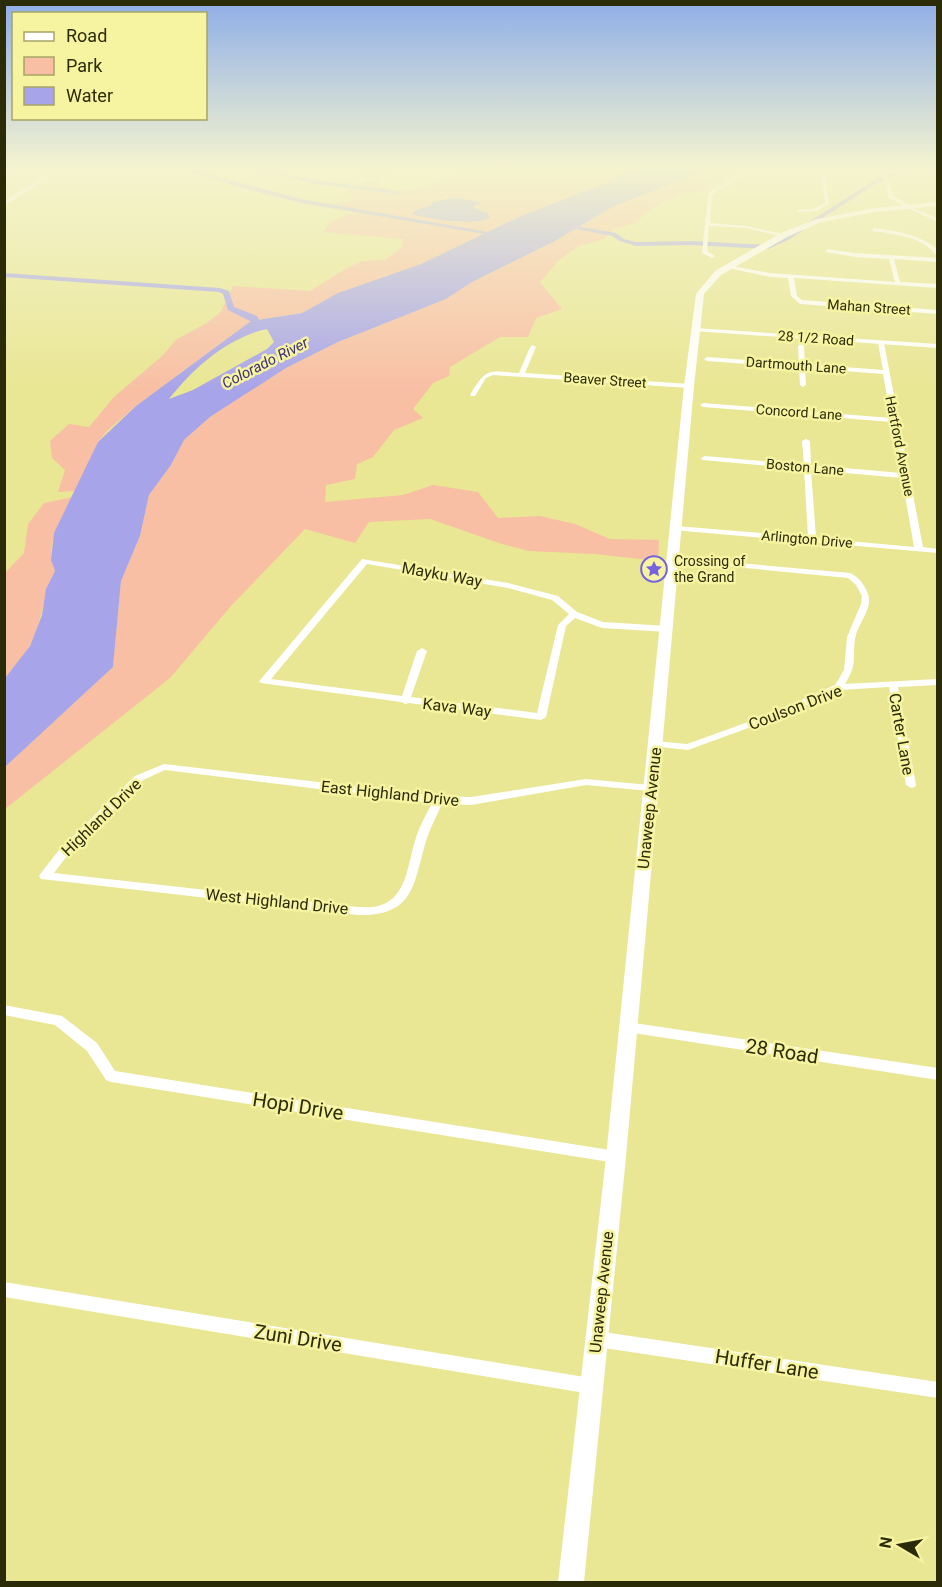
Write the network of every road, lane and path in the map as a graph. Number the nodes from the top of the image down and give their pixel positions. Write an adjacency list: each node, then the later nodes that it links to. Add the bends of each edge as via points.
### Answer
1 (705, 241): 5 (street, via 704,252)
2 (773, 241): 8 (main road, Unaweep Avenue)
3 (917, 241): 7 (street, via 935,249)
4 (826, 251): 6 (street)
5 (712, 256)
6 (891, 257): 7 (street); 10 (street)
7 (938, 258)
8 (727, 267): 9 (street); 13 (main road, Unaweep Avenue, via 700,294)
9 (791, 277): 10 (street); 12 (street, Mahan Street, via 794,296 800,302)
10 (898, 283): 11 (street)
11 (938, 286)
12 (938, 312)
13 (695, 330): 14 (street, 28 1/2 Road); 23 (main road, Unaweep Avenue)
14 (881, 343): 16 (street, 28 1/2 Road); 20 (street, Hartford Avenue)
15 (801, 346): 19 (street)
16 (938, 346)
17 (533, 347): 21 (street)
18 (707, 359): 19 (street, Dartmouth Lane)
19 (802, 366): 20 (street, Dartmouth Lane); 22 (street)
20 (886, 372): 26 (street, Hartford Avenue)
21 (522, 374): 23 (street, Beaver Street); 24 (street, Beaver Street, via 487,374)
22 (803, 385)
23 (689, 386): 31 (main road, Unaweep Avenue)
24 (473, 395)
25 (703, 405): 26 (street, Concord Lane)
26 (895, 420): 30 (street, Hartford Avenue)
27 (806, 441): 29 (street)
28 (705, 459): 29 (street, Boston Lane)
29 (808, 467): 30 (street, Boston Lane); 32 (street)
30 (906, 476): 33 (street, Hartford Avenue)
31 (676, 528): 32 (street, Arlington Drive); 35 (main road, Unaweep Avenue)
32 (812, 540): 33 (street, Arlington Drive)
33 (919, 549): 34 (street, Arlington Drive)
34 (938, 551)
35 (673, 559): 37 (main road, Unaweep Avenue); 42 (street, via 850,576 866,596 851,637 849,670)
36 (574, 614): 37 (street, Mayku Way, via 602,625); 39 (street, Mayku Way, via 555,598 508,586 365,561); 43 (street, Kava Way, via 562,625 541,717)
37 (667, 628): 44 (main road, Unaweep Avenue)
38 (422, 651): 43 (street)
39 (264, 681): 43 (street, Kava Way)
40 (938, 682): 41 (street, Coulson Drive)
41 (893, 683): 42 (street, Coulson Drive); 46 (street, Carter Lane)
42 (838, 687): 44 (street, Coulson Drive, via 688,747)
43 (405, 701)
44 (655, 744): 47 (main road, Unaweep Avenue)
45 (164, 767): 48 (street, East Highland Drive); 49 (street, Highland Drive, via 139,778)
46 (911, 785)
47 (650, 788): 48 (street, East Highland Drive, via 586,782 471,801); 51 (main road, Unaweep Avenue)
48 (439, 801): 49 (street, West Highland Drive, via 399,899 376,911)
49 (45, 876)
50 (4, 1010): 53 (street, Hopi Drive, via 58,1020 92,1047 111,1076)
51 (627, 1027): 52 (street, 28 Road); 53 (main road, Unaweep Avenue)
52 (938, 1074)
53 (616, 1157): 55 (main road, Unaweep Avenue)
54 (4, 1289): 56 (street, Zuni Drive)
55 (597, 1339): 56 (main road, Unaweep Avenue); 57 (street, Huffer Lane)
56 (591, 1386): 58 (main road, Unaweep Avenue)
57 (938, 1390)
58 (571, 1582)

